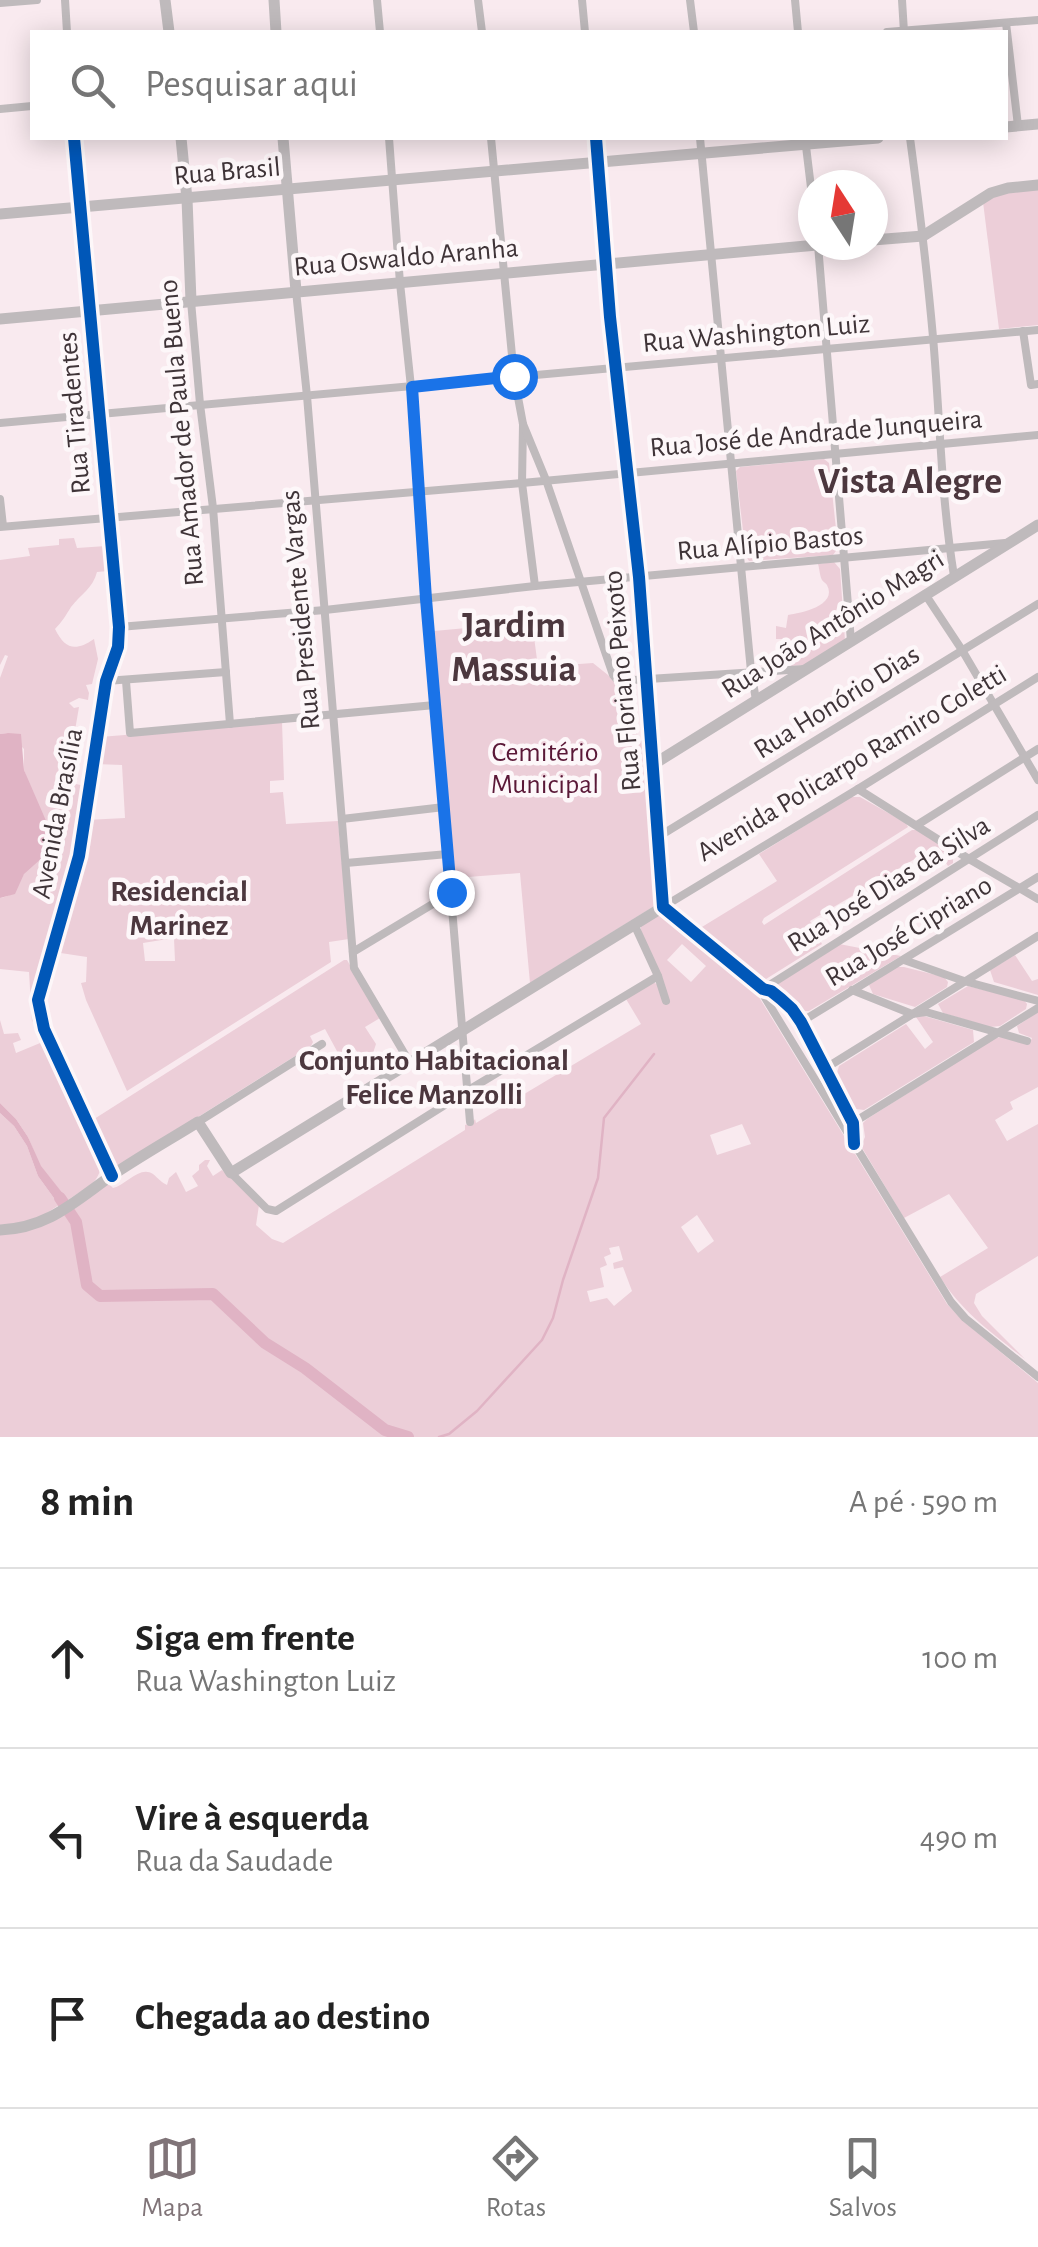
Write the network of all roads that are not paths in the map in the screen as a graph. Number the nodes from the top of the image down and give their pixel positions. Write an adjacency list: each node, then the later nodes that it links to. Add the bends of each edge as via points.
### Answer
1 (38, 0): 11 (street)
2 (65, 0): 14 (street)
3 (165, 0): 15 (street)
4 (274, 0): 16 (street)
5 (376, 0): 17 (street)
6 (478, 0): 18 (street)
7 (582, 0): 19 (street)
8 (690, 0): 20 (street)
9 (795, 0): 21 (street)
10 (902, 0): 22 (street)
11 (0, 3)
12 (1038, 20): 13 (street)
13 (1006, 22): 23 (street); 24 (street)
14 (66, 30)
15 (169, 30)
16 (276, 30)
17 (380, 30)
18 (482, 30)
19 (585, 30)
20 (694, 30)
21 (798, 30)
22 (904, 30)
23 (924, 30)
24 (1006, 30)
25 (1008, 57): 29 (street)
26 (30, 106): 27 (street)
27 (0, 109)
28 (1038, 124): 29 (street)
29 (1012, 127)
30 (74, 140): 47 (street, Rua Tiradentes)
31 (180, 140): 46 (street, Rua Amador de Paula Bueno)
32 (282, 140): 45 (street, Rua Presidente Vargas)
33 (389, 140): 43 (street)
34 (491, 140): 42 (street)
35 (596, 140): 40 (street, Rua Floriano Peixoto)
36 (700, 140): 39 (street)
37 (910, 140): 49 (street)
38 (806, 141): 39 (street, Rua Brasil); 41 (street)
39 (701, 152): 40 (street, Rua Brasil); 52 (street)
40 (598, 163): 42 (street, Rua Brasil); 54 (street, Rua Floriano Peixoto)
41 (809, 170)
42 (494, 172): 43 (street, Rua Brasil); 55 (street)
43 (392, 181): 45 (street, Rua Brasil); 56 (street)
44 (1038, 185): 49 (street, via 992,193)
45 (288, 190): 46 (street, Rua Brasil); 57 (street, Rua Presidente Vargas)
46 (188, 199): 47 (street, Rua Brasil); 58 (street, Rua Amador de Paula Bueno)
47 (82, 208): 48 (street, Rua Brasil); 59 (street, Rua Tiradentes)
48 (0, 214)
49 (923, 236): 50 (street); 63 (street)
50 (888, 239)
51 (798, 247): 52 (street, Rua Oswaldo Aranha)
52 (710, 254): 54 (street, Rua Oswaldo Aranha); 65 (street)
53 (819, 260): 64 (street)
54 (607, 263): 55 (street, Rua Oswaldo Aranha); 66 (street, Rua Floriano Peixoto)
55 (504, 273): 56 (street, Rua Oswaldo Aranha); 67 (street)
56 (400, 282): 57 (street, Rua Oswaldo Aranha); 69 (street)
57 (296, 292): 58 (street, Rua Oswaldo Aranha); 70 (street, Rua Presidente Vargas)
58 (191, 301): 59 (street, Rua Oswaldo Aranha); 71 (street, Rua Amador de Paula Bueno)
59 (88, 311): 60 (street, Rua Oswaldo Aranha); 72 (street, Rua Tiradentes)
60 (0, 319)
61 (1038, 330): 62 (street, Rua Washington Luiz)
62 (1022, 331): 63 (street, Rua Washington Luiz); 68 (street)
63 (934, 340): 64 (street, Rua Washington Luiz); 76 (street)
64 (827, 349): 65 (street, Rua Washington Luiz); 77 (street)
65 (720, 359): 66 (street, Rua Washington Luiz); 78 (street)
66 (615, 366): 67 (street, Rua Washington Luiz); 79 (street, Rua Floriano Peixoto)
67 (514, 376): 69 (street, Rua Washington Luiz); 74 (street)
68 (1034, 384)
69 (412, 387): 70 (street, Rua Washington Luiz); 82 (street)
70 (307, 396): 71 (street, Rua Washington Luiz); 84 (street, Rua Presidente Vargas)
71 (200, 404): 72 (street, Rua Washington Luiz); 85 (street, Rua Amador de Paula Bueno)
72 (99, 415): 73 (street, Rua Washington Luiz); 86 (street, Rua Tiradentes)
73 (0, 423)
74 (523, 424): 80 (street); 81 (street)
75 (1038, 435): 76 (street, Rua José de Andrade Junqueira)
76 (940, 444): 77 (street, Rua José de Andrade Junqueira); 90 (street)
77 (837, 454): 78 (street, Rua José de Andrade Junqueira); 91 (street)
78 (731, 464): 79 (street, Rua José de Andrade Junqueira); 92 (street)
79 (628, 472): 80 (street, Rua José de Andrade Junqueira); 94 (street, Rua Floriano Peixoto)
80 (546, 480): 81 (street, Rua José de Andrade Junqueira); 95 (street)
81 (522, 483): 82 (street, Rua José de Andrade Junqueira); 96 (street)
82 (418, 490): 84 (street, Rua José de Andrade Junqueira); 98 (street)
83 (0, 500): 88 (street)
84 (314, 500): 85 (street, Rua José de Andrade Junqueira); 100 (street, Rua Presidente Vargas)
85 (212, 508): 86 (street, Rua José de Andrade Junqueira); 101 (street, Rua Amador de Paula Bueno)
86 (107, 518): 88 (street, Rua José de Andrade Junqueira); 102 (street, Rua Tiradentes)
87 (1038, 525): 89 (street, Rua João Antônio Magri)
88 (1, 527)
89 (1008, 542): 90 (street, Rua Alípio Bastos); 93 (street, Rua João Antônio Magri)
90 (949, 548): 91 (street, Rua Alípio Bastos); 93 (street)
91 (844, 558): 92 (street, Rua Alípio Bastos); 103 (street)
92 (742, 567): 94 (street, Rua Alípio Bastos); 107 (street)
93 (954, 576): 97 (street, Rua João Antônio Magri)
94 (638, 577): 95 (street, Rua Alípio Bastos); 110 (street, Rua Floriano Peixoto)
95 (581, 582): 96 (street, Rua Alípio Bastos); 110 (street, via 614,675 618,681)
96 (534, 586): 98 (street, Rua Alípio Bastos)
97 (925, 594): 103 (street, Rua João Antônio Magri); 104 (street)
98 (426, 599): 100 (street, Rua Alípio Bastos); 114 (street)
99 (1038, 604): 104 (street, Rua Honório Dias)
100 (325, 610): 101 (street, Rua Alípio Bastos); 115 (street, Rua Presidente Vargas)
101 (220, 620): 102 (street, Rua Alípio Bastos); 106 (street, Rua Amador de Paula Bueno)
102 (119, 628): 111 (street, Rua Tiradentes)
103 (851, 641): 105 (street, Rua João Antônio Magri)
104 (962, 650): 113 (street); 126 (street, Rua Honório Dias)
105 (807, 668): 107 (street); 112 (street, Rua João Antônio Magri)
106 (226, 672): 109 (street); 116 (street, Rua Amador de Paula Bueno)
107 (751, 672): 110 (street); 112 (street)
108 (1038, 677): 113 (street, Avenida Policarpo Ramiro Coletti)
109 (126, 680): 111 (street); 116 (street, via 130,733)
110 (646, 680): 119 (street, Rua Floriano Peixoto)
111 (106, 681): 159 (street, Avenida Brasília, via 79,856 38,1000 44,1029)
112 (756, 700): 119 (street, Rua João Antônio Magri)
113 (995, 704): 118 (street); 121 (street, Avenida Policarpo Ramiro Coletti)
114 (435, 705): 115 (street); 122 (street)
115 (333, 713): 116 (street); 124 (street, Rua Presidente Vargas)
116 (230, 724)
117 (1038, 749): 118 (street)
118 (1026, 756): 120 (street); 125 (street)
119 (654, 764): 126 (street, Rua Floriano Peixoto)
120 (1038, 780)
121 (858, 789): 125 (street); 134 (street, Avenida Policarpo Ramiro Coletti)
122 (444, 807): 124 (street); 127 (street)
123 (1038, 816): 128 (street, Rua José Dias da Silva)
124 (342, 819): 129 (street, Rua Presidente Vargas)
125 (917, 824): 128 (street)
126 (658, 837): 134 (street, Rua Floriano Peixoto)
127 (448, 854): 129 (street); 132 (street)
128 (969, 859): 131 (street); 141 (street, Rua José Dias da Silva)
129 (346, 863): 137 (street, Rua Presidente Vargas)
130 (1038, 877): 131 (street, Rua José Cipriano)
131 (1021, 888): 133 (street); 138 (street, Rua José Cipriano)
132 (451, 892): 137 (street); 147 (street)
133 (1038, 899)
134 (662, 906): 135 (street, Avenida Policarpo Ramiro Coletti); 141 (street)
135 (634, 924): 139 (street); 147 (street, Avenida Policarpo Ramiro Coletti)
136 (1038, 936): 140 (street)
137 (353, 952): 151 (street, Rua Presidente Vargas, via 354,968)
138 (904, 960): 140 (street); 142 (street, Rua José Cipriano)
139 (658, 976): 143 (street); 154 (street)
140 (964, 982): 144 (street); 145 (street)
141 (763, 989): 146 (street); 153 (street)
142 (852, 990): 145 (street); 146 (street, Rua José Cipriano)
143 (666, 1001)
144 (1038, 1004): 148 (street)
145 (912, 1014): 148 (street, via 926,1012); 152 (street)
146 (801, 1022): 152 (street)
147 (463, 1030): 151 (street, Avenida Policarpo Ramiro Coletti); 154 (street)
148 (995, 1034): 149 (street); 157 (street)
149 (1026, 1042)
150 (322, 1044): 155 (street)
151 (410, 1063): 158 (street, Avenida Policarpo Ramiro Coletti)
152 (824, 1069): 153 (street); 157 (street)
153 (813, 1076): 157 (street)
154 (467, 1091): 156 (street); 158 (street, via 276,1211)
155 (198, 1122): 158 (street); 159 (street)
156 (470, 1122)
157 (849, 1125): 161 (street, via 854,1144 951,1302)
158 (231, 1173)
159 (112, 1176): 160 (street, via 34,1226)
160 (0, 1230)
161 (1038, 1377)

